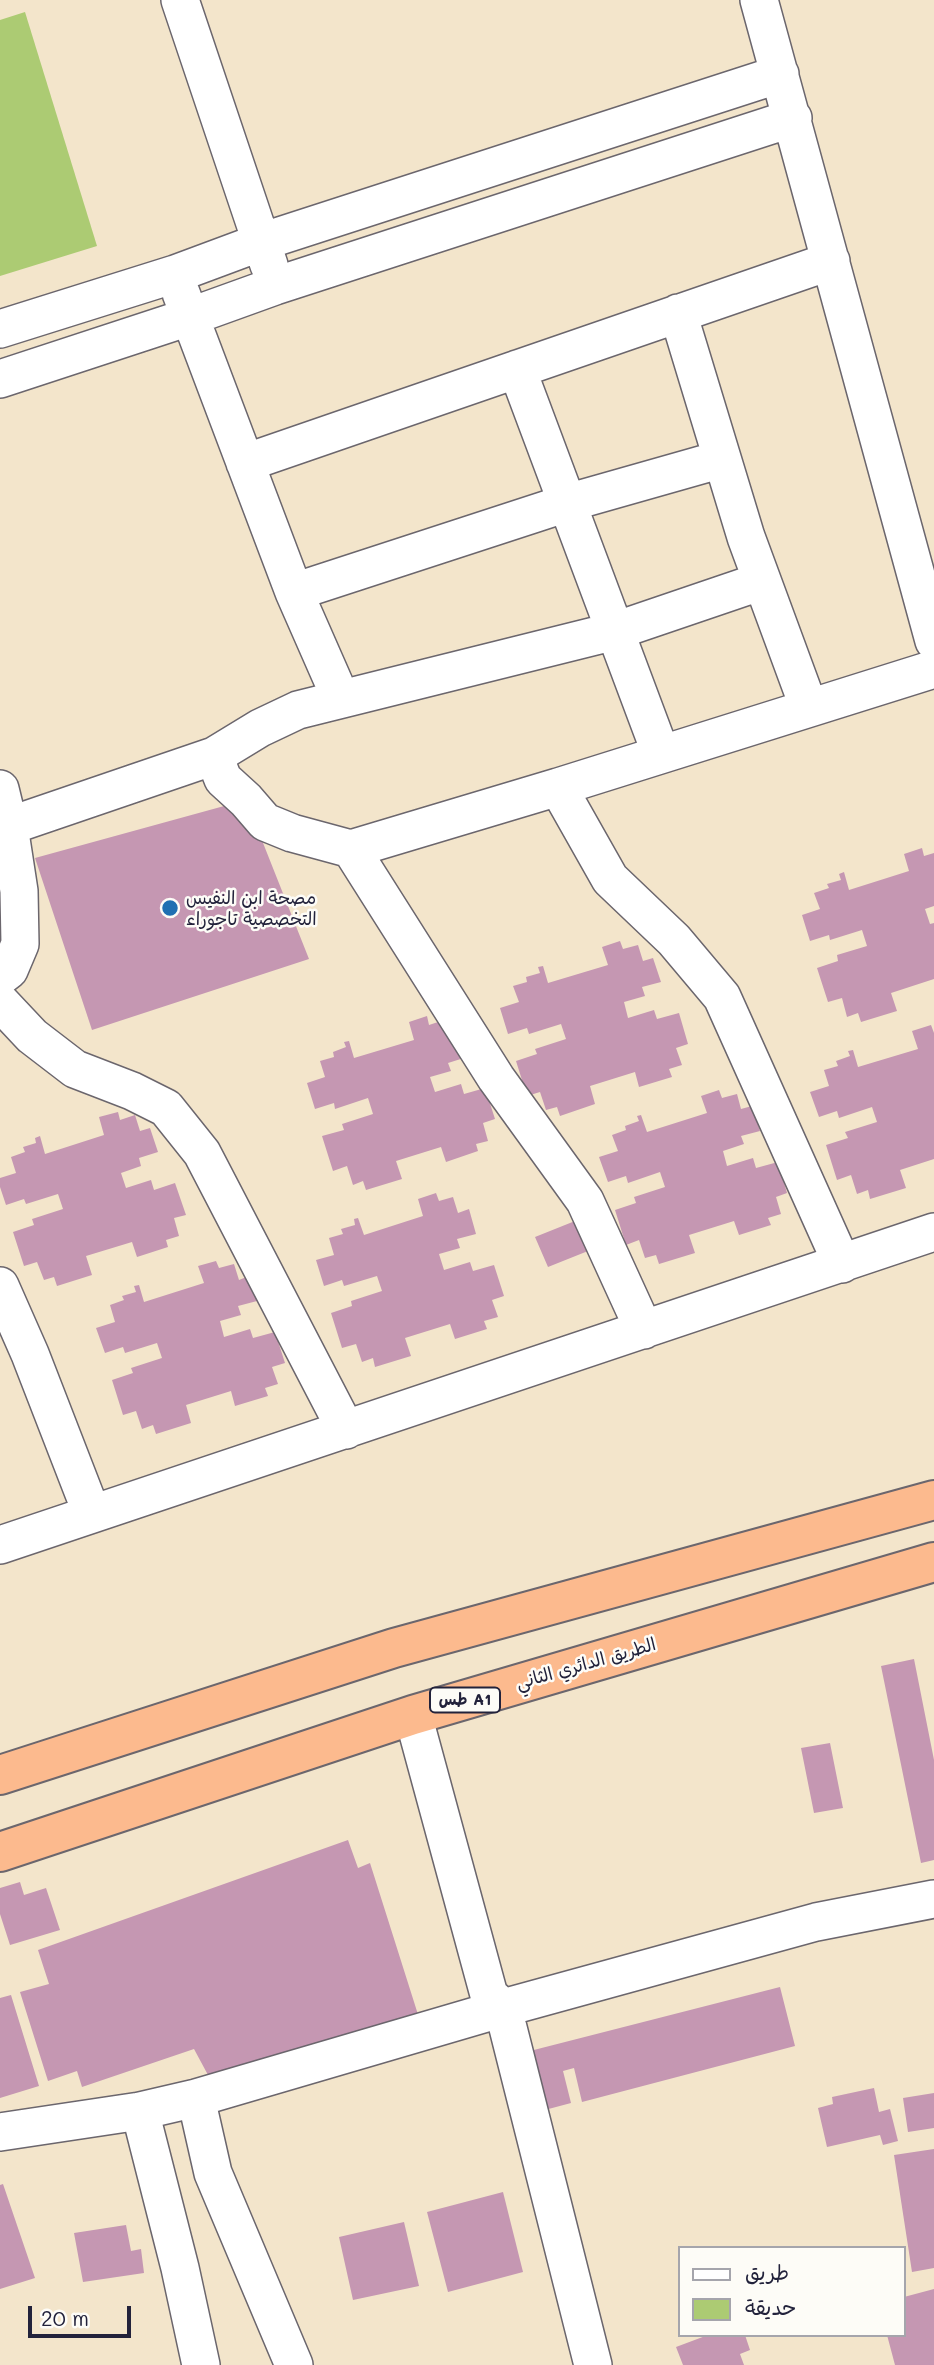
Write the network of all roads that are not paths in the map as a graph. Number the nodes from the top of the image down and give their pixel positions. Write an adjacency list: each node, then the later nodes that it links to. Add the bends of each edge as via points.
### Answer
1 (180, 0): 5 (street)
2 (760, 0): 3 (street)
3 (780, 74): 4 (street); 5 (street)
4 (793, 118): 6 (street); 8 (street)
5 (261, 242): 7 (street); 8 (street)
6 (831, 261): 9 (street); 20 (street)
7 (175, 274): 10 (street); 11 (street)
8 (275, 286): 10 (street)
9 (678, 313): 12 (street); 14 (street)
10 (189, 317): 13 (street); 15 (street)
11 (0, 329)
12 (517, 369): 15 (street); 16 (street)
13 (0, 379)
14 (722, 458): 16 (street); 17 (street)
15 (245, 463): 18 (street)
16 (567, 503): 18 (street); 19 (street)
17 (762, 580): 19 (street); 23 (street)
18 (295, 592): 22 (street)
19 (615, 631): 22 (street); 24 (street)
20 (934, 641)
21 (934, 669): 23 (street)
22 (341, 699): 25 (street, via 298,710)
23 (809, 708): 24 (street)
24 (661, 754): 26 (street)
25 (214, 756): 28 (street); 29 (street, via 223,779 265,822)
26 (558, 787): 29 (street); 33 (street, via 610,879 674,940 722,997)
27 (0, 789): 28 (street)
28 (9, 826): 30 (street, via 19,891 20,944 9,970)
29 (351, 849): 35 (street, via 496,1078 585,1201)
30 (0, 977)
31 (0, 1002): 36 (street, via 32,1036 75,1069 166,1108 202,1153)
32 (934, 1232): 33 (street)
33 (842, 1264): 35 (street)
34 (0, 1286): 38 (street)
35 (643, 1330): 36 (street)
36 (346, 1430): 38 (street)
37 (934, 1500): 42 (highway, via 394,1648)
38 (92, 1514): 39 (street)
39 (0, 1545)
40 (934, 1562): 41 (highway, الطريق الدائري الثاني / طس A1)
41 (414, 1715): 43 (highway, الطريق الدائري الثاني / طس A1); 45 (street, via 489,1995)
42 (0, 1775)
43 (0, 1852)
44 (934, 1899): 45 (street, via 816,1922)
45 (503, 2008): 46 (street); 51 (street)
46 (196, 2098): 47 (street); 50 (street, via 213,2174)
47 (140, 2110): 48 (street); 49 (street)
48 (0, 2132)
49 (201, 2365)
50 (294, 2365)
51 (593, 2365)

